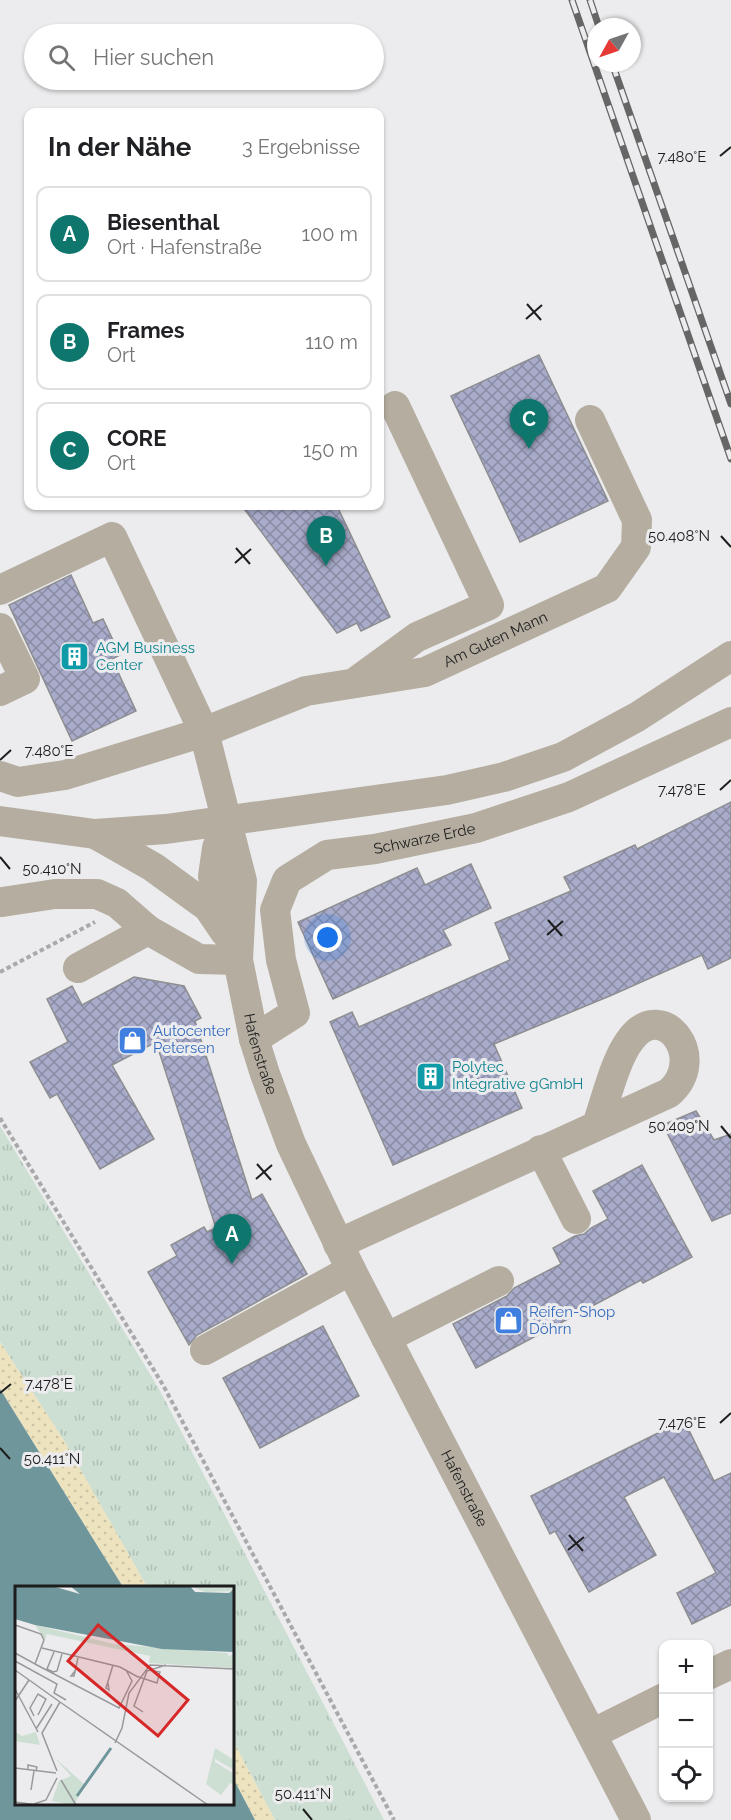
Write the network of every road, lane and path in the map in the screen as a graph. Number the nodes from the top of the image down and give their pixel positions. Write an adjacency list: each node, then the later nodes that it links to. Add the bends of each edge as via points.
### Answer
1 (395, 406): 6 (street, via 489,604 417,637)
2 (590, 420): 6 (street, Am Guten Mann, via 637,520 636,547 607,588 425,672)
3 (0, 590): 9 (street, via 112,537)
4 (0, 628): 7 (street, via 25,679)
5 (731, 656): 12 (street, via 637,717 572,752 504,777 447,790)
6 (353, 683): 9 (street, Am Guten Mann, via 306,691)
7 (0, 690)
8 (731, 722): 21 (street, Schwarze Erde, via 569,797 476,828 327,855 287,880 275,910 281,960 295,1013)
9 (204, 732): 10 (street, Am Guten Mann, via 65,775 18,782); 12 (street)
10 (0, 776)
11 (0, 821): 13 (street)
12 (227, 821): 13 (street); 17 (street, Hafenstraße, via 217,848 213,876); 18 (street, Hafenstraße, via 242,881)
13 (95, 834): 17 (street, Hafenstraße, via 153,867 208,907)
14 (2, 902): 15 (street, via 97,894)
15 (117, 903): 16 (street); 20 (path, via 112,913)
16 (148, 930): 18 (street, via 199,959); 19 (street)
17 (225, 932): 18 (street, Hafenstraße)
18 (238, 960): 21 (street, Hafenstraße)
19 (78, 968)
20 (0, 972)
21 (254, 1040): 26 (street, Hafenstraße, via 291,1144)
22 (0, 1118): 35 (path, via 163,1385)
23 (597, 1125): 24 (street)
24 (541, 1150): 25 (street); 26 (street)
25 (576, 1219)
26 (338, 1244): 27 (street, Hafenstraße)
27 (351, 1270): 29 (street, Hafenstraße); 30 (street)
28 (499, 1281): 29 (street)
29 (386, 1338): 34 (street, Hafenstraße)
30 (205, 1350)
31 (731, 1664): 32 (street)
32 (713, 1673)
33 (659, 1700): 34 (street)
34 (592, 1734): 36 (street, Hafenstraße)
35 (394, 1820)
36 (636, 1820)

